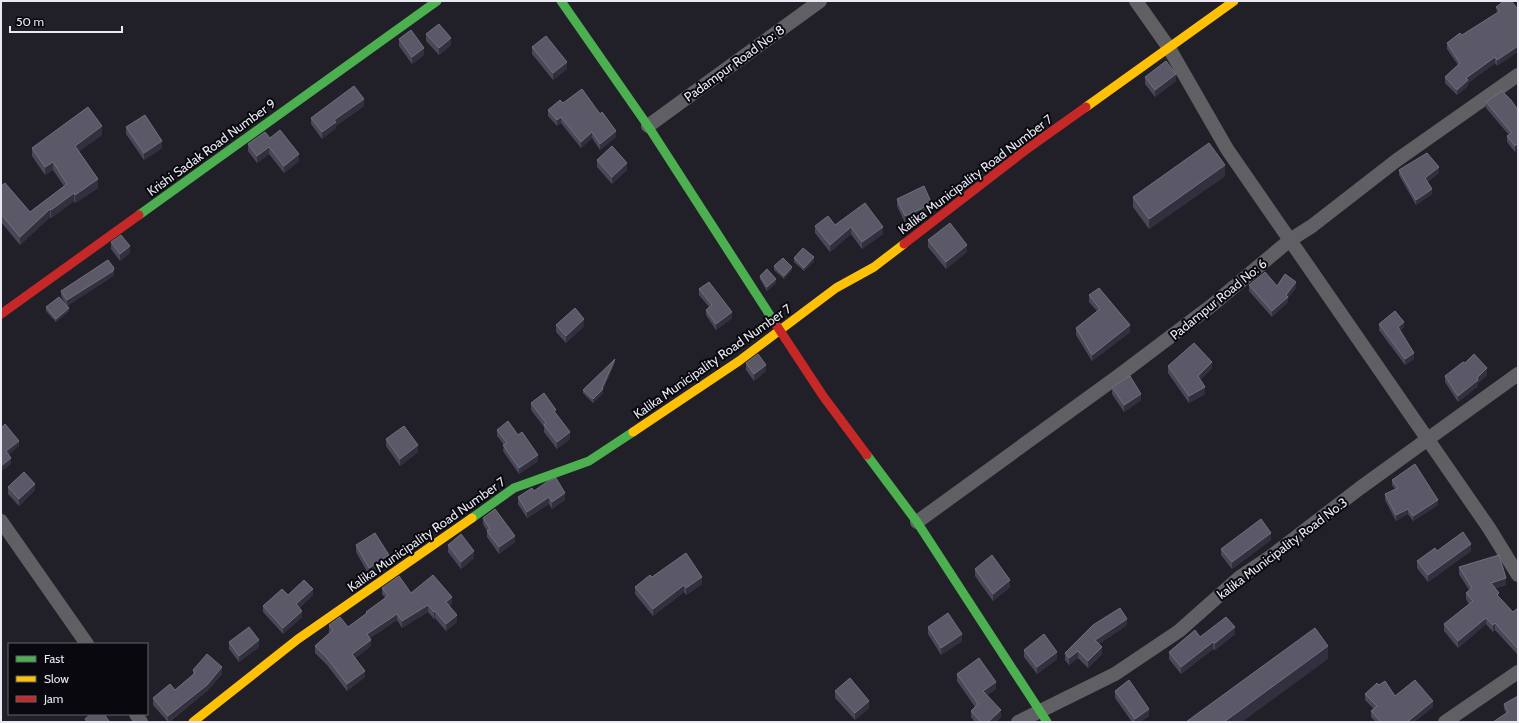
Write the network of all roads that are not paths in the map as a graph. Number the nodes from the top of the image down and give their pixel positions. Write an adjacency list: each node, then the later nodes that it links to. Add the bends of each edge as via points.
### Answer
1 (437, 1): 10 (street, Krishi Sadak Road Number 9)
2 (561, 1): 8 (street)
3 (820, 1): 8 (street, Padampur Road No: 8)
4 (1136, 1): 6 (street)
5 (1234, 1): 6 (street, Kalika Municipality Road Number 7)
6 (1169, 48): 9 (street, via 1227,149); 11 (street, Kalika Municipality Road Number 7, via 1028,149 874,267 836,288)
7 (1518, 76): 9 (street, Padampur Road No: 6, via 1397,160)
8 (648, 126): 11 (street)
9 (1290, 240): 13 (street); 15 (street, Padampur Road No: 6, via 1211,306)
10 (1, 314)
11 (780, 332): 15 (street, via 823,396); 20 (street, Kalika Municipality Road Number 7, via 589,461 514,488 298,639)
12 (1518, 374): 13 (street, kalika Municipality Road No.3)
13 (1427, 440): 16 (street, via 1489,528); 19 (street, kalika Municipality Road No.3, via 1240,577 1179,631)
14 (1, 521): 17 (street)
15 (917, 522): 19 (street)
16 (1518, 575)
17 (86, 643)
18 (1518, 672): 22 (street)
19 (1044, 717): 21 (street, kalika Municipality Road No.3)
20 (193, 722)
21 (1018, 722)
22 (1445, 722)

